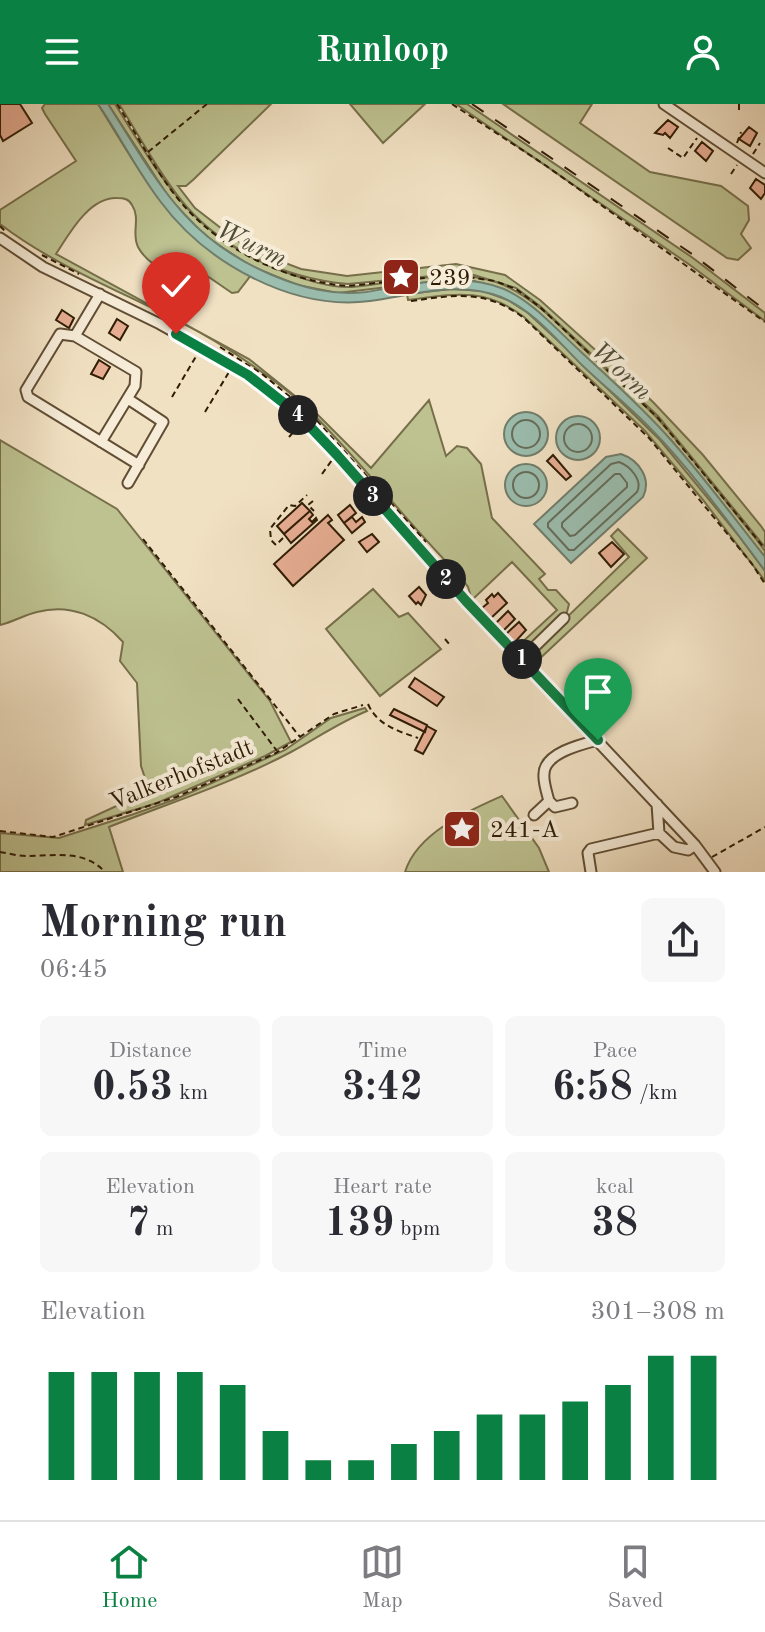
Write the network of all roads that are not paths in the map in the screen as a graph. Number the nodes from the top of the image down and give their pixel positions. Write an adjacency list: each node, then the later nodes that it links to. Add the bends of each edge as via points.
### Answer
1 (664, 104): 2 (street)
2 (765, 173)
3 (0, 239): 4 (street)
4 (100, 294): 5 (street); 11 (street, via 202,347 269,390 337,455)
5 (75, 336): 6 (street, via 136,372); 7 (street, via 60,334 26,390 28,397)
6 (128, 399): 7 (street); 8 (street, via 163,422)
7 (101, 442): 8 (street)
8 (139, 465): 9 (street)
9 (128, 483)
10 (564, 618): 11 (street)
11 (522, 659): 12 (street)
12 (598, 740): 13 (street, via 568,747 546,765); 15 (street)
13 (549, 801): 14 (street, via 555,807); 16 (street)
14 (572, 803)
15 (657, 804): 17 (street); 18 (street)
16 (534, 815)
17 (659, 833): 18 (street, via 677,848); 19 (street, via 591,849)
18 (695, 845): 20 (street)
19 (591, 872)
20 (715, 872)

